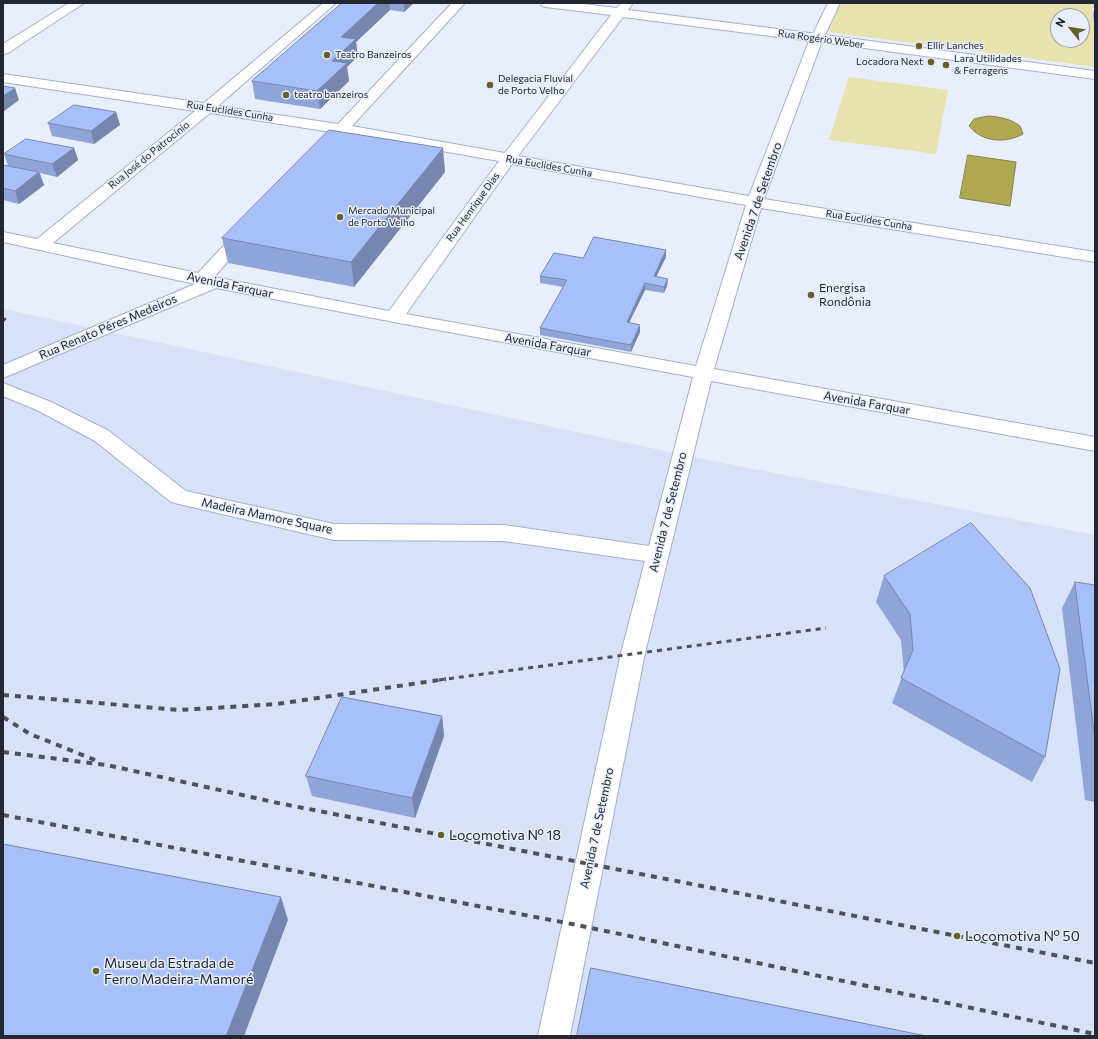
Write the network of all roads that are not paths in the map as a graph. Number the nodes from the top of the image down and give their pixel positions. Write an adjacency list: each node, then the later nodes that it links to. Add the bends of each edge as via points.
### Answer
1 (78, 3): 8 (street)
2 (330, 3): 11 (street, Rua José do Patrocínio)
3 (459, 3): 12 (street)
4 (546, 3): 6 (street, Rua Rogério Weber)
5 (834, 3): 7 (street, Avenida 7 de Setembro)
6 (624, 8): 7 (street, Rua Rogério Weber); 14 (street, Rua Henrique Dias)
7 (817, 38): 9 (street, Rua Rogério Weber); 15 (street, Avenida 7 de Setembro)
8 (3, 50)
9 (1095, 75)
10 (3, 78): 11 (street, Rua Euclides Cunha)
11 (207, 108): 12 (street, Rua Euclides Cunha); 18 (street, Rua José do Patrocínio)
12 (341, 129): 13 (street); 14 (street, Rua Euclides Cunha)
13 (325, 147)
14 (508, 159): 15 (street, Rua Euclides Cunha); 21 (street, Rua Henrique Dias)
15 (755, 202): 19 (street, Rua Euclides Cunha); 23 (street, Avenida 7 de Setembro)
16 (255, 222): 20 (street, Rua Renato Péres Medeiros)
17 (3, 237): 18 (street, Avenida Farquar)
18 (41, 244): 20 (street, Avenida Farquar)
19 (1095, 257)
20 (207, 281): 21 (street, Avenida Farquar); 22 (street, Rua Renato Péres Medeiros)
21 (394, 317): 23 (street, Avenida Farquar)
22 (3, 372)
23 (703, 374): 25 (street, Avenida Farquar); 26 (street, Avenida 7 de Setembro)
24 (3, 389): 26 (street, Madeira Mamore Square, via 44,406 102,436 179,497 334,532 504,533)
25 (1095, 444)
26 (657, 555): 27 (street, Avenida 7 de Setembro, via 632,653)
27 (554, 1036)

